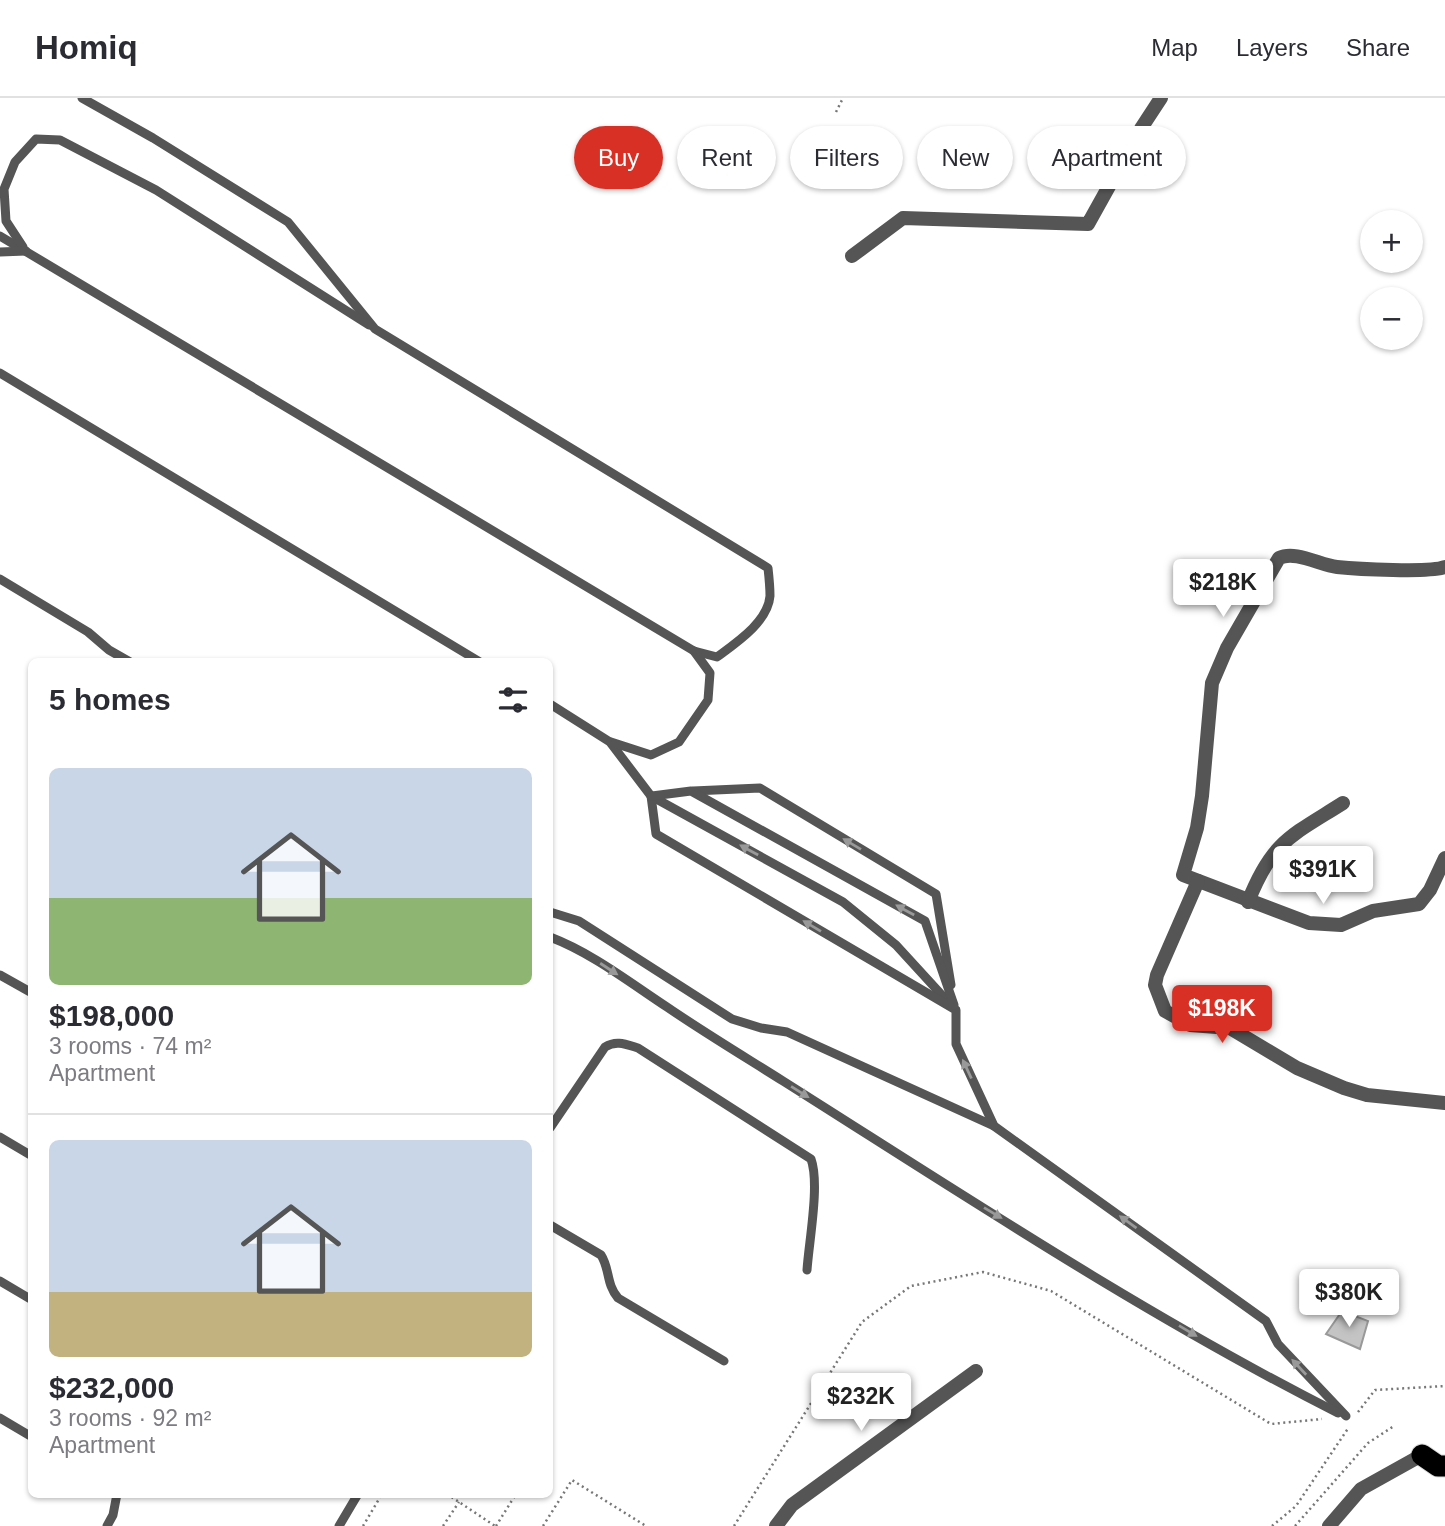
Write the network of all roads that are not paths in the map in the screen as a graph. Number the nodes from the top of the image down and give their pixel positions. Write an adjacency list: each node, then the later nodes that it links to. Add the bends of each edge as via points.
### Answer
1 (82, 98): 7 (lane, via 288,222)
2 (1161, 98): 6 (street, via 1088,224 903,218)
3 (0, 236): 4 (lane)
4 (26, 251): 5 (lane); 7 (lane, via 6,221 4,189 15,162 36,139 60,140 156,190); 11 (lane)
5 (0, 252)
6 (852, 256)
7 (375, 329): 11 (lane, via 768,568 770,599 760,619 717,657)
8 (0, 373): 13 (lane)
9 (1445, 567): 20 (street, via 1337,567 1289,555 1279,558 1227,648 1209,696 1202,796 1183,875)
10 (0, 579): 12 (lane)
11 (694, 652): 15 (lane, via 710,673 708,700 679,741 651,755)
12 (123, 658)
13 (473, 658)
14 (553, 706): 15 (lane)
15 (610, 742): 17 (lane)
16 (691, 791): 17 (lane); 26 (lane, one-way to 16, via 925,921); 26 (lane, one-way to 16, via 936,894 760,788)
17 (651, 796): 26 (lane, one-way to 17, via 897,945 843,901); 26 (lane, one-way to 17, via 656,834)
18 (1343, 803): 21 (street, via 1274,852)
19 (1445, 859): 21 (street, via 1419,904 1373,911 1341,925 1309,923)
20 (1198, 881): 21 (street); 27 (street, via 1154,985 1165,1011 1190,1025 1230,1028 1297,1068 1345,1088 1367,1095)
21 (1248, 902)
22 (553, 913): 29 (lane, via 579,920 732,1019 787,1032)
23 (553, 938): 29 (lane, one-way to 29, via 582,951 984,1208 1348,1421 1278,1344 1266,1321)
24 (0, 975): 25 (lane)
25 (28, 991)
26 (956, 1010): 29 (lane, one-way to 26, via 956,1044)
27 (1445, 1103)
28 (553, 1124): 33 (lane, via 604,1047 622,1043 638,1048 811,1159 814,1185)
29 (994, 1126)
30 (0, 1138): 31 (lane)
31 (28, 1154)
32 (553, 1227): 36 (lane, via 601,1255 608,1285 618,1298)
33 (807, 1270)
34 (0, 1281): 35 (lane)
35 (28, 1298)
36 (724, 1361)
37 (976, 1371): 46 (street, via 792,1505)
38 (0, 1418): 39 (lane)
39 (28, 1435)
40 (1422, 1455): 41 (highway); 47 (street, via 1361,1489)
41 (1445, 1466)
42 (116, 1498): 44 (lane)
43 (356, 1498): 45 (lane)
44 (107, 1526)
45 (339, 1526)
46 (776, 1526)
47 (1329, 1526)

